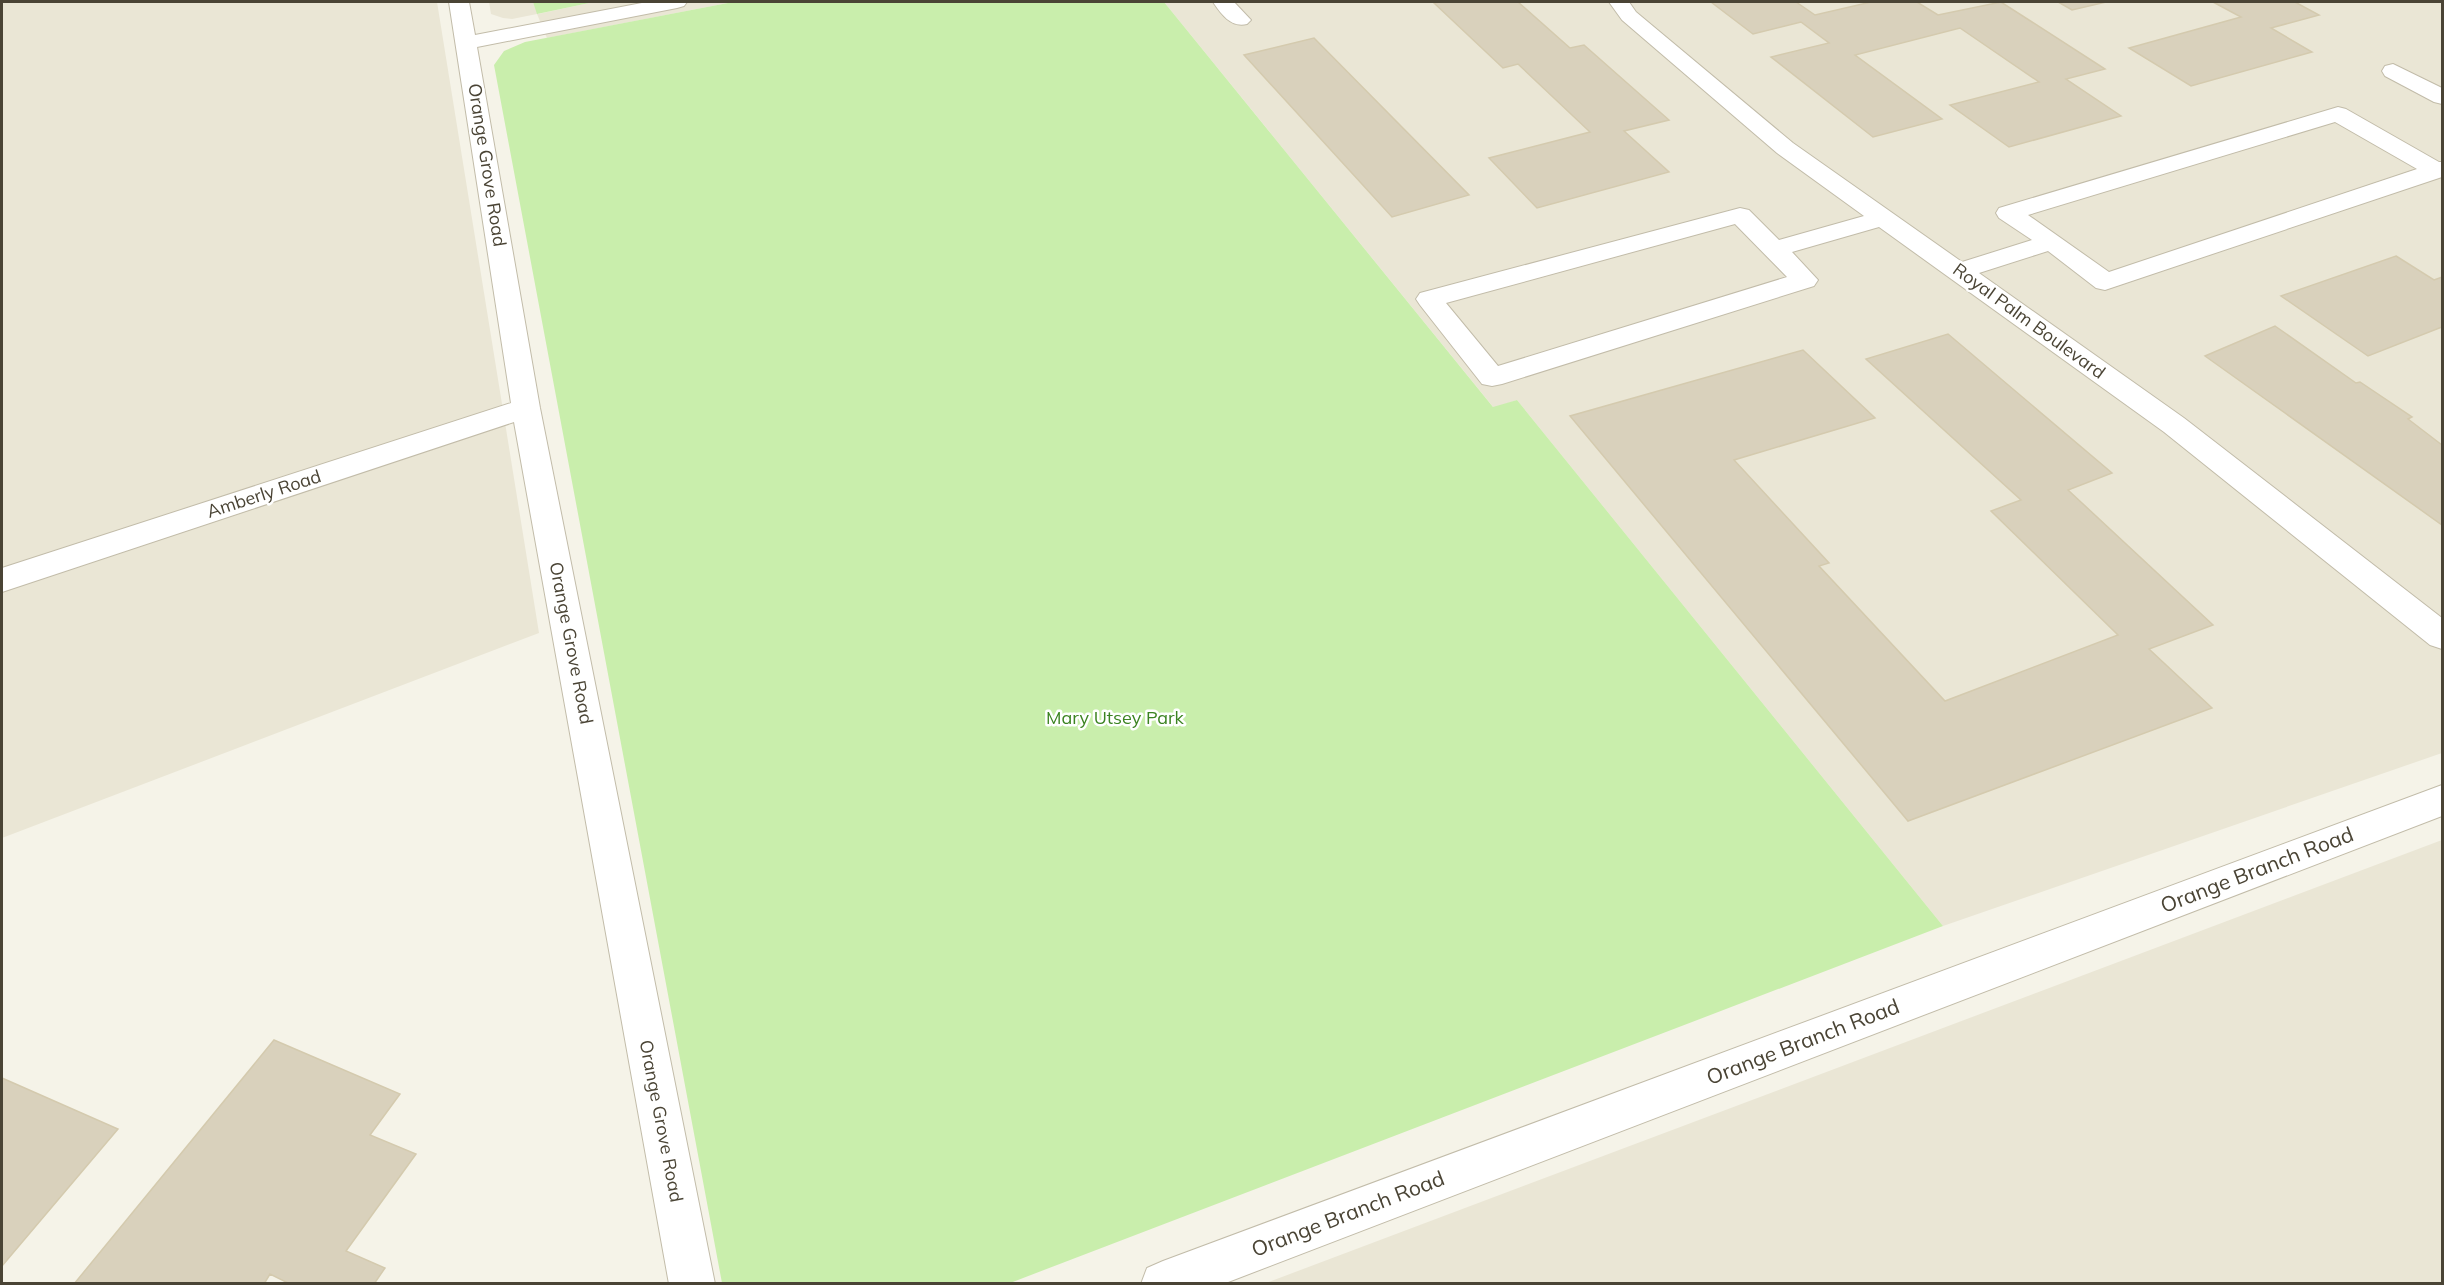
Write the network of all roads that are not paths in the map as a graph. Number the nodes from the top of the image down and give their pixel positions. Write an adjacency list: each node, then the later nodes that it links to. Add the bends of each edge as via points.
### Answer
1 (459, 2): 6 (street, Orange Grove Road)
2 (677, 2): 6 (street)
3 (1223, 2): 5 (street)
4 (1619, 2): 10 (street, Royal Palm Boulevard, via 1629,16 1785,148)
5 (1240, 20)
6 (467, 43): 14 (street, Orange Grove Road)
7 (2393, 71): 8 (street)
8 (2442, 97)
9 (2440, 170): 11 (street, via 2105,282); 11 (street, via 2338,114 2008,213)
10 (1884, 218): 12 (street); 13 (street, Royal Palm Boulevard)
11 (2052, 242): 13 (street)
12 (1774, 249): 12 (street, via 1805,280 1492,377 1429,299 1740,215)
13 (1959, 271): 16 (street, Royal Palm Boulevard, via 2175,424)
14 (526, 408): 15 (street, Amberly Road); 18 (street, Orange Grove Road)
15 (2, 580)
16 (2442, 636)
17 (2442, 800): 19 (street, Orange Branch Road)
18 (692, 1284)
19 (1163, 1284)

